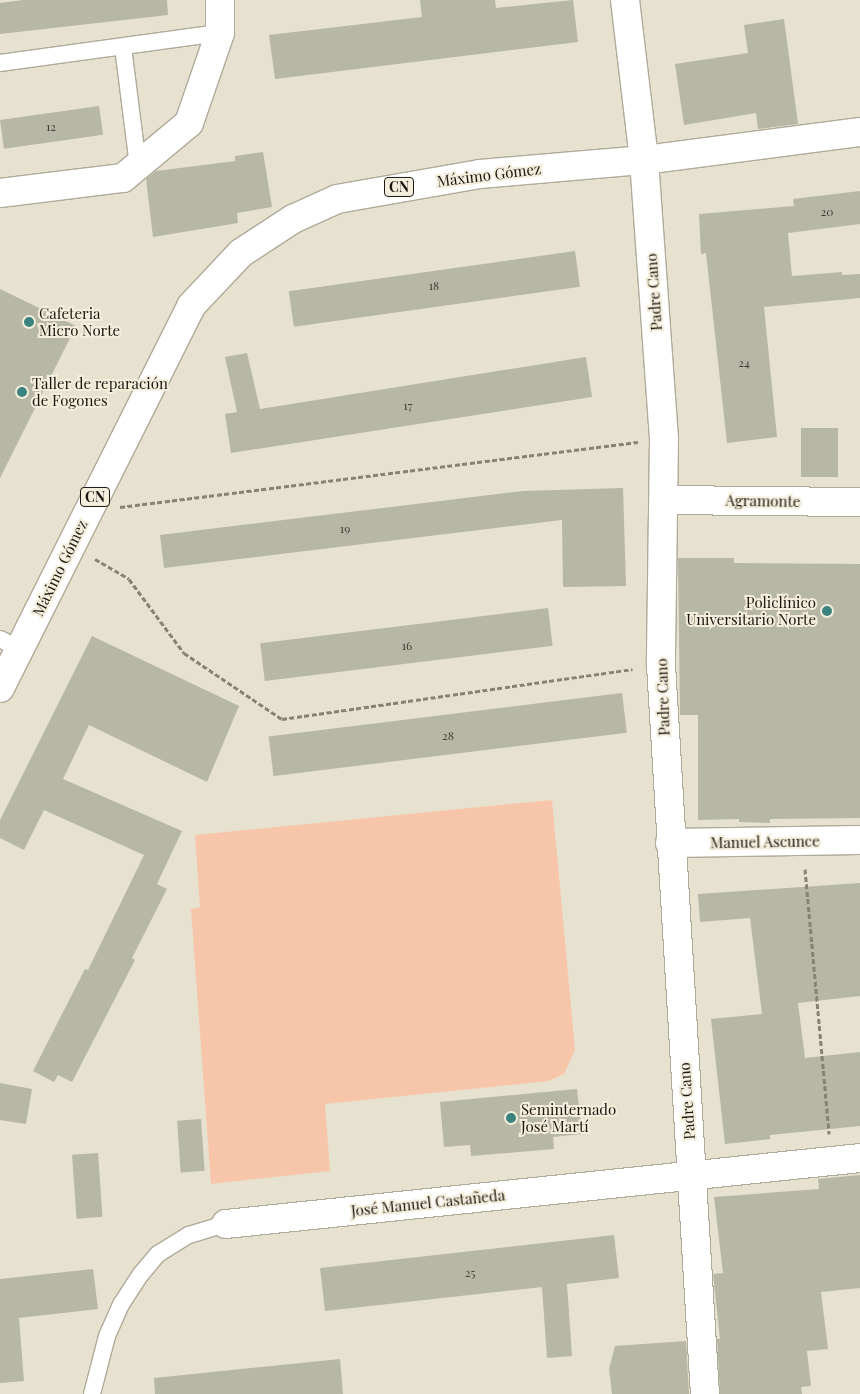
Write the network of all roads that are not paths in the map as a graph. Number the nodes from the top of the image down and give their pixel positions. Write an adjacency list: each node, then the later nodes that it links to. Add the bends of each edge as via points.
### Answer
1 (220, 0): 3 (street)
2 (625, 0): 7 (street, Padre Cano)
3 (220, 33): 4 (lane); 8 (street, via 189,123)
4 (123, 47): 5 (lane); 8 (lane)
5 (0, 63)
6 (860, 132): 7 (street, Máximo Gómez / CN)
7 (644, 160): 10 (street, Padre Cano, via 664,439); 12 (street, Máximo Gómez / CN, via 480,174 337,199 293,219 241,253 191,306 88,512)
8 (138, 166): 9 (street, via 123,178)
9 (0, 193)
10 (665, 500): 11 (street, Agramonte); 15 (street, Padre Cano, via 661,665)
11 (860, 502)
12 (10, 644): 13 (street, Máximo Gómez / CN)
13 (0, 688)
14 (860, 840): 15 (street, Manuel Ascunce)
15 (670, 843): 17 (street, Padre Cano)
16 (860, 1158): 17 (street, José Manuel Castañeda)
17 (691, 1175): 18 (street, José Manuel Castañeda); 20 (street, Padre Cano)
18 (226, 1224): 19 (lane, José Manuel Castañeda, via 189,1235 158,1254 141,1274 107,1336)
19 (92, 1394)
20 (705, 1394)

